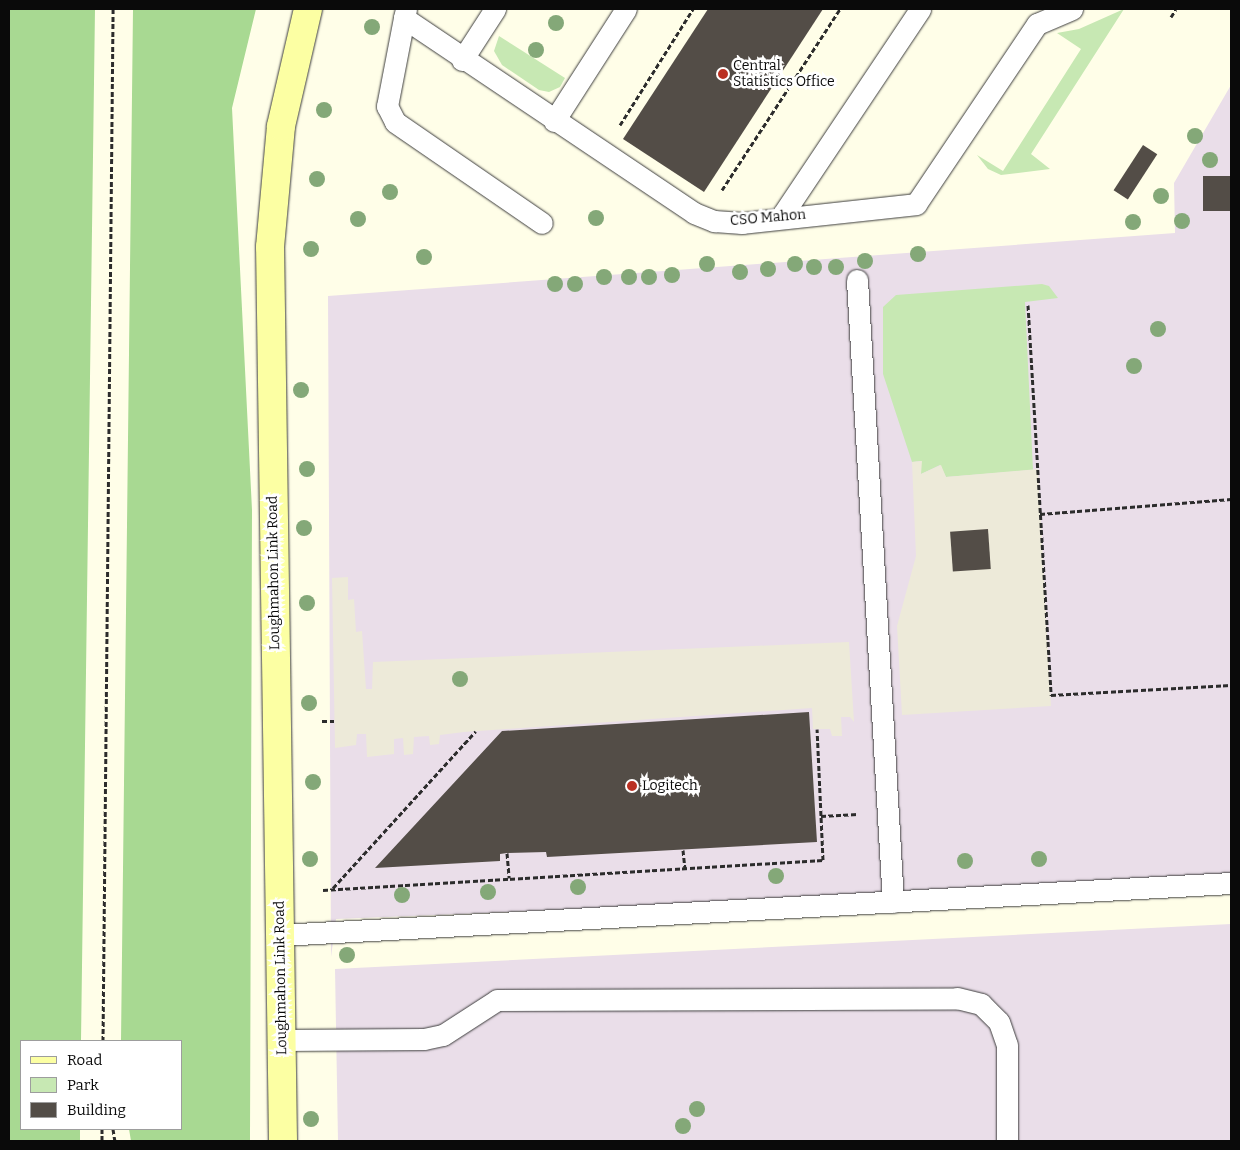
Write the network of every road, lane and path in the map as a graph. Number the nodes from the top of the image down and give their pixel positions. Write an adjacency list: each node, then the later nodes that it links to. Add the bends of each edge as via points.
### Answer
1 (113, 9): 36 (path)
2 (308, 9): 35 (main road, Loughmahon Link Road, via 281,126 270,248)
3 (495, 9): 12 (lane)
4 (626, 9): 13 (lane)
5 (693, 9): 14 (path, via 620,121)
6 (840, 9): 15 (path)
7 (920, 9): 16 (lane)
8 (1176, 9): 11 (path)
9 (1068, 10): 16 (lane, CSO Mahon, via 1037,24 916,204)
10 (405, 14): 12 (lane, CSO Mahon); 17 (lane, via 387,106 395,122)
11 (1171, 17)
12 (462, 60): 13 (lane, CSO Mahon)
13 (554, 120): 16 (lane, CSO Mahon, via 708,219 742,223)
14 (620, 134)
15 (717, 197)
16 (781, 217)
17 (542, 223)
18 (857, 280): 34 (lane)
19 (1028, 306): 21 (path)
20 (1231, 500): 21 (path)
21 (1040, 514): 22 (path, via 1051,695)
22 (1231, 685)
23 (322, 721): 24 (path)
24 (334, 721)
25 (817, 729): 29 (path, via 823,860)
26 (476, 731): 32 (path)
27 (684, 850): 29 (path)
28 (507, 853): 30 (path)
29 (684, 868): 30 (path)
30 (509, 878): 32 (path)
31 (1231, 884): 34 (lane)
32 (332, 888): 33 (path)
33 (323, 890)
34 (893, 902): 35 (lane)
35 (280, 935): 37 (main road, Loughmahon Link Road)
36 (103, 1040)
37 (283, 1040): 38 (main road, Loughmahon Link Road); 39 (lane, via 424,1039 443,1035 481,1006 497,1000 956,998 981,1004 1000,1022 1007,1045)
38 (283, 1141)
39 (1007, 1141)

